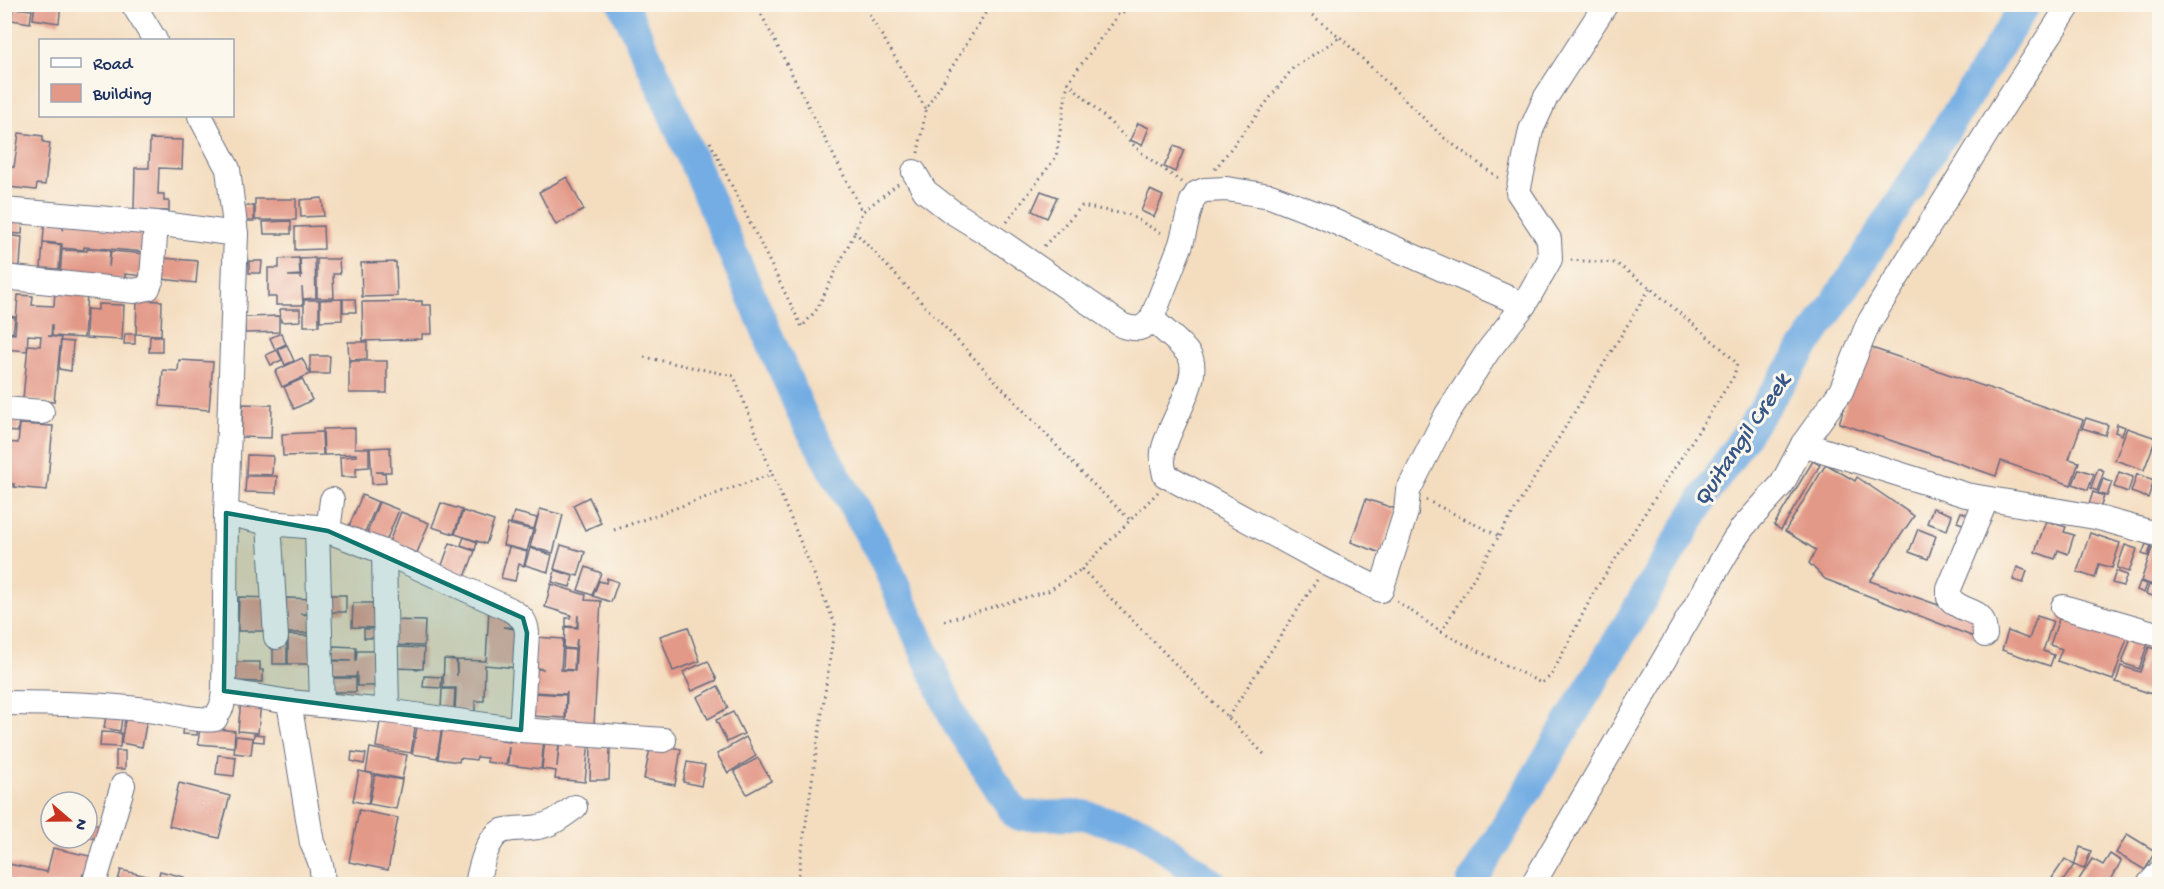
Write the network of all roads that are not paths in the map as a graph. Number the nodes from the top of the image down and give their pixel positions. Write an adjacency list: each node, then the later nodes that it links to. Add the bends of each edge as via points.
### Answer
1 (134, 4): 4 (street)
2 (1606, 4): 11 (street, via 1546,98 1531,130 1518,192 1549,239 1550,259)
3 (2070, 4): 15 (street, via 1868,324 1841,391)
4 (154, 39)
5 (201, 117): 9 (street, via 228,169)
6 (914, 172): 12 (street, via 925,191 951,211 1123,326 1137,330)
7 (4, 210): 8 (street)
8 (156, 223): 9 (street); 10 (street, via 148,288 134,291)
9 (236, 234): 18 (street)
10 (4, 277)
11 (1524, 305): 12 (street, via 1317,214 1270,196 1227,189 1197,193); 12 (street, via 1446,414 1408,491 1406,512 1381,590 1165,475 1163,450 1191,380 1193,363 1189,354)
12 (1152, 318)
13 (4, 409): 14 (street)
14 (42, 412)
15 (1803, 444): 17 (street); 40 (street, via 1782,483 1734,540)
16 (332, 500): 20 (street)
17 (1986, 500): 21 (street, via 2096,517); 24 (street, via 1949,589 1954,603 1981,616)
18 (226, 513): 19 (street); 27 (street)
19 (269, 523): 20 (street); 26 (street)
20 (323, 529): 22 (street); 30 (street)
21 (2160, 535)
22 (384, 552): 31 (street); 32 (street, via 523,618 527,633)
23 (2063, 607): 25 (street)
24 (1985, 635)
25 (2160, 635)
26 (276, 638)
27 (224, 691): 28 (street); 29 (street, via 219,714 204,720 149,710)
28 (288, 702): 30 (street); 38 (street, via 312,843 321,859)
29 (4, 703)
30 (322, 705): 31 (street)
31 (387, 711): 32 (street)
32 (521, 730): 33 (street)
33 (664, 740)
34 (123, 785): 37 (street)
35 (575, 807): 39 (street, via 540,827 504,830 495,835 486,851)
36 (2160, 872): 41 (street)
37 (94, 885)
38 (322, 885)
39 (477, 885)
40 (1533, 885)
41 (2148, 885)

